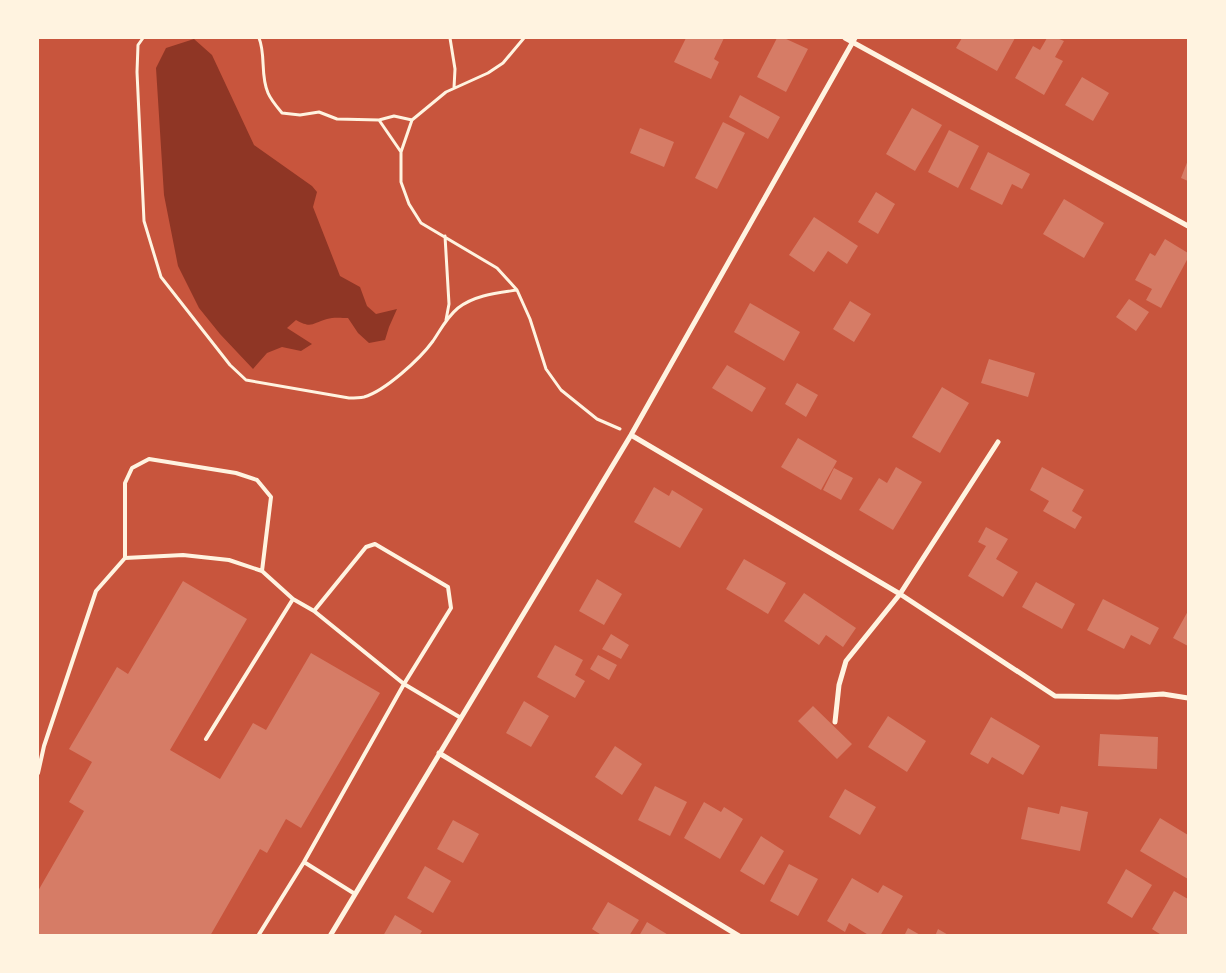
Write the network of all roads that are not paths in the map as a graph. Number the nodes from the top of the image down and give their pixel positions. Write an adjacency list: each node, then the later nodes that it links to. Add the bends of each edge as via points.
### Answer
1 (845, 38): 2 (street)
2 (854, 40): 3 (street); 4 (street)
3 (1188, 226)
4 (632, 435): 8 (street); 13 (street)
5 (998, 442): 8 (street)
6 (125, 558): 7 (lane, via 183,555 229,560); 7 (lane, via 124,483 132,468 149,459 236,472 257,480 271,498); 17 (lane, via 96,591)
7 (262, 571): 9 (lane)
8 (900, 594): 12 (street, via 1055,696 1163,694); 14 (street, via 846,660 839,685)
9 (293, 599): 10 (lane); 15 (lane)
10 (314, 611): 11 (lane); 11 (lane, via 366,547 375,544 448,587 451,608)
11 (404, 684): 13 (lane); 18 (lane)
12 (1188, 698)
13 (461, 718): 16 (street)
14 (835, 722)
15 (206, 739)
16 (439, 753): 19 (street); 22 (street)
17 (38, 773)
18 (304, 862): 19 (lane); 20 (lane)
19 (355, 894): 21 (street)
20 (258, 936)
21 (330, 936)
22 (739, 936)

